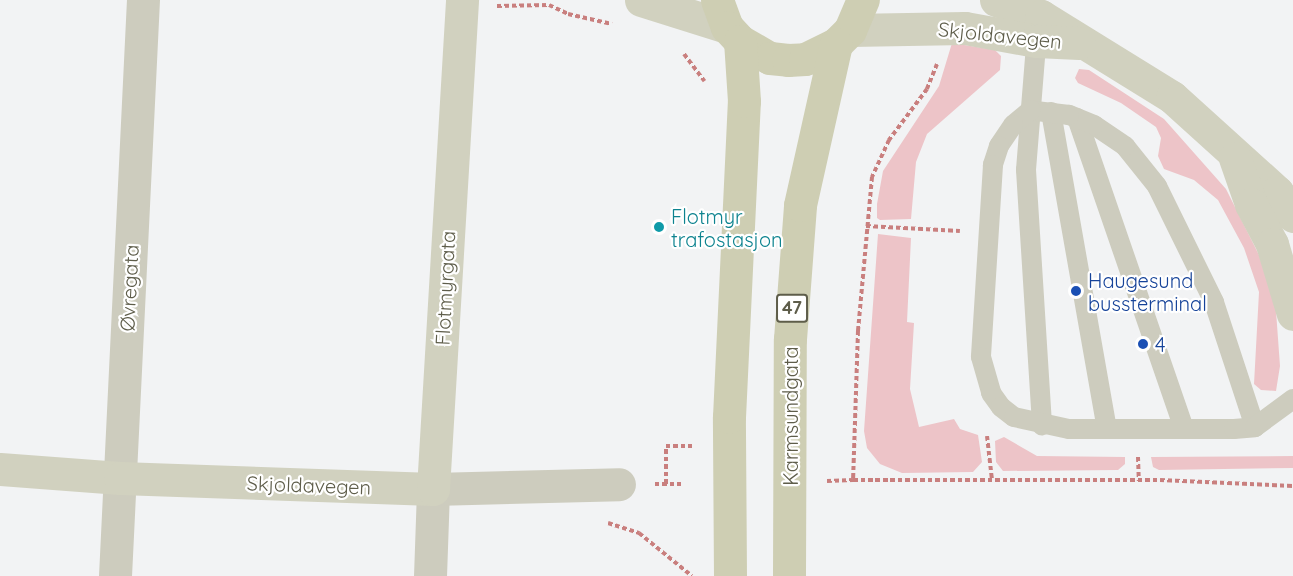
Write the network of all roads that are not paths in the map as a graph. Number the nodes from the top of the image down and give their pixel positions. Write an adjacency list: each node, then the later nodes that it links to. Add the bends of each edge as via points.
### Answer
1 (143, 0): 21 (street, Øvregata)
2 (641, 0): 6 (street)
3 (863, 0): 8 (main road, 47)
4 (996, 0): 7 (street, Skjoldavegen)
5 (462, 4): 23 (street, Flotmyrgata)
6 (728, 23): 8 (main road, via 762,55 788,60 821,53); 26 (main road, via 744,101 729,417)
7 (1039, 28): 8 (street, Skjoldavegen, via 965,28); 9 (lane); 12 (street, Skjoldavegen, via 1134,71 1172,97)
8 (843, 37): 27 (main road, Karmsundgata / 47, via 800,205 789,339)
9 (1030, 110): 10 (lane); 16 (lane, via 1026,170); 16 (lane, via 1013,125 999,146 993,165 981,357 991,393 1001,408 1014,417)
10 (1051, 112): 11 (lane); 18 (lane)
11 (1077, 118): 17 (lane, via 1125,146 1157,186 1214,302); 19 (lane)
12 (1235, 158): 13 (street, Skjoldavegen, via 1277,192); 14 (street, Skjoldavegen, via 1251,204 1272,244)
13 (1293, 216)
14 (1293, 314)
15 (1293, 399): 17 (lane)
16 (1042, 425): 18 (lane)
17 (1255, 427): 19 (lane)
18 (1107, 429): 19 (lane)
19 (1184, 429)
20 (0, 469): 21 (street, Skjoldavegen)
21 (120, 478): 23 (street, Skjoldavegen); 24 (street, Øvregata)
22 (619, 484): 23 (street, Skjoldavegen)
23 (433, 489): 25 (street, Flotmyrgata)
24 (115, 576)
25 (429, 576)
26 (730, 576)
27 (789, 576)

